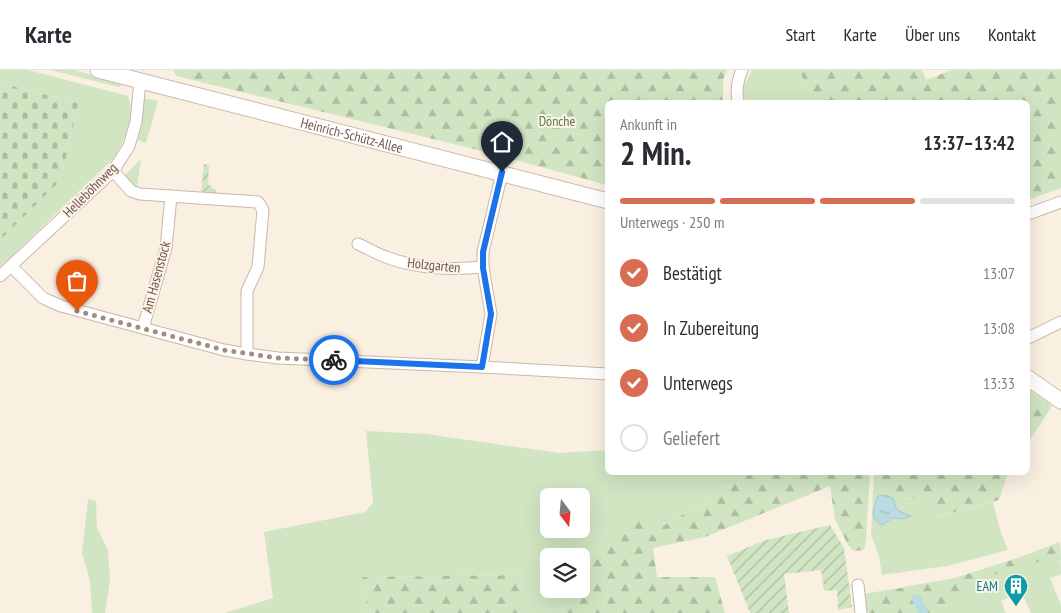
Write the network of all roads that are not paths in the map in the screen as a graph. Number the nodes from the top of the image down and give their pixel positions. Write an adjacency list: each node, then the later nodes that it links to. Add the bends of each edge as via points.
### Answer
1 (98, 70): 3 (main road, Heinrich-Schütz-Allee)
2 (742, 70): 4 (street, via 737,81)
3 (140, 80): 5 (street, Helleböhnweg, via 136,122 129,146); 6 (main road, Heinrich-Schütz-Allee)
4 (738, 100)
5 (113, 171): 7 (street, via 131,191); 12 (street, Helleböhnweg)
6 (502, 172): 8 (main road, Heinrich-Schütz-Allee); 13 (street, via 483,252)
7 (171, 196): 16 (street, Am Hasenstock, via 166,248); 18 (street, via 258,202 264,210 258,267 247,291)
8 (605, 200)
9 (1061, 202): 10 (street)
10 (1030, 213)
11 (358, 244): 13 (street, Holzgarten, via 387,258 418,266)
12 (11, 266): 14 (street, Helleböhnweg); 16 (street, Am Hasenstock, via 43,298)
13 (483, 268): 19 (street, via 491,314)
14 (0, 276)
15 (1061, 322): 17 (street)
16 (143, 328): 18 (street, Am Hasenstock)
17 (1030, 337)
18 (247, 354): 19 (street)
19 (482, 367): 20 (street)
20 (605, 374)
21 (1030, 379): 22 (main road)
22 (1061, 401)
23 (858, 586): 24 (street)
24 (861, 613)

